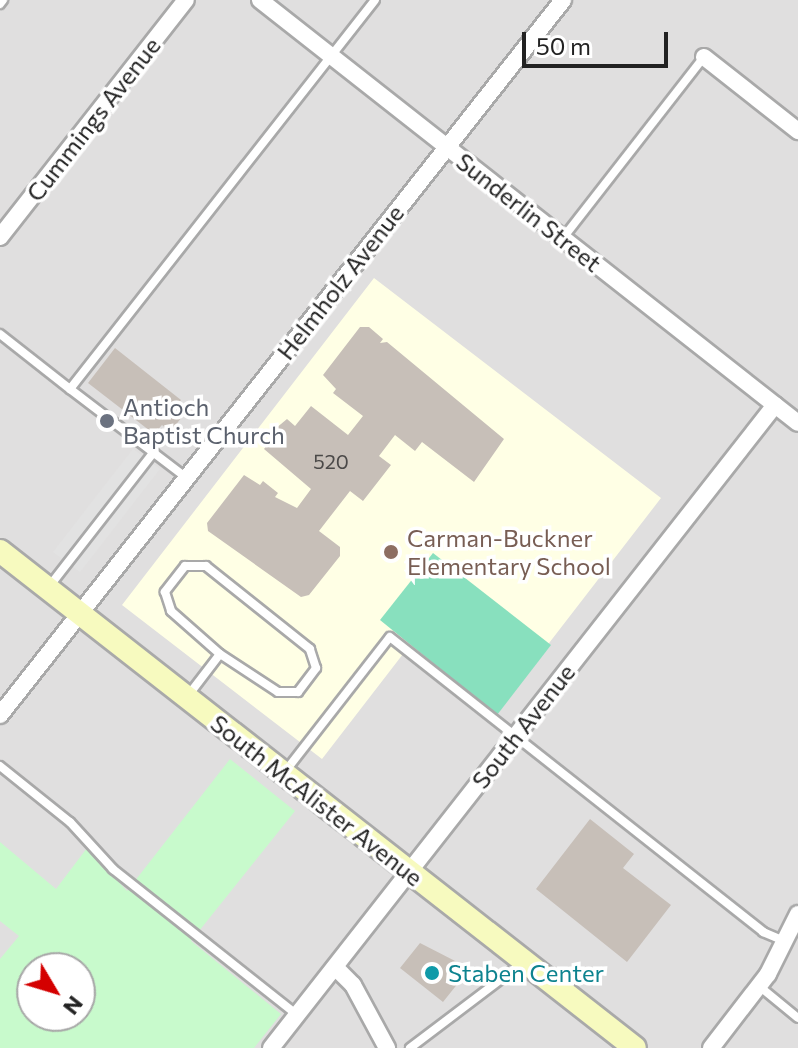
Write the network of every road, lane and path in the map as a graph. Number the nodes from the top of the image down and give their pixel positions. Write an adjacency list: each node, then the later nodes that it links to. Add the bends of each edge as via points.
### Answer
1 (186, 0): 9 (street, Cummings Avenue)
2 (260, 0): 5 (street, Sunderlin Street)
3 (375, 0): 5 (lane)
4 (563, 0): 8 (street, Helmholz Avenue)
5 (330, 57): 8 (street, Sunderlin Street); 12 (lane)
6 (704, 57): 7 (street); 10 (lane)
7 (798, 131)
8 (446, 147): 10 (street, Sunderlin Street); 16 (street, Helmholz Avenue)
9 (0, 237)
10 (563, 238): 13 (street, Sunderlin Street)
11 (0, 334): 12 (lane)
12 (70, 389): 15 (lane)
13 (775, 405): 14 (street, Sunderlin Street); 23 (street, South Avenue)
14 (798, 423)
15 (154, 452): 16 (lane); 18 (lane)
16 (187, 479): 19 (street, Helmholz Avenue)
17 (0, 551): 18 (street, South McAlister Avenue)
18 (48, 589): 19 (street, South McAlister Avenue)
19 (80, 614): 21 (street, South McAlister Avenue); 22 (street, Helmholz Avenue)
20 (220, 654): 20 (lane, via 278,692 298,692 316,668 310,649 206,566 185,566 165,592 171,611); 21 (lane)
21 (186, 698): 25 (street, South McAlister Avenue)
22 (0, 715)
23 (515, 736): 25 (lane, via 390,637); 26 (street, South Avenue); 28 (lane, via 763,932)
24 (0, 766): 32 (lane, via 89,840 113,869)
25 (283, 774): 26 (street, South McAlister Avenue)
26 (411, 872): 29 (street, South McAlister Avenue); 30 (street, South Avenue)
27 (798, 914): 28 (street)
28 (788, 942): 31 (street)
29 (524, 962): 36 (lane); 37 (street, South McAlister Avenue)
30 (335, 967): 32 (street, South Avenue); 35 (street, via 353,985)
31 (759, 986): 33 (lane); 38 (street)
32 (297, 1015): 34 (street, South Avenue)
33 (798, 1018)
34 (271, 1048)
35 (387, 1048)
36 (410, 1048)
37 (635, 1048)
38 (711, 1048)

